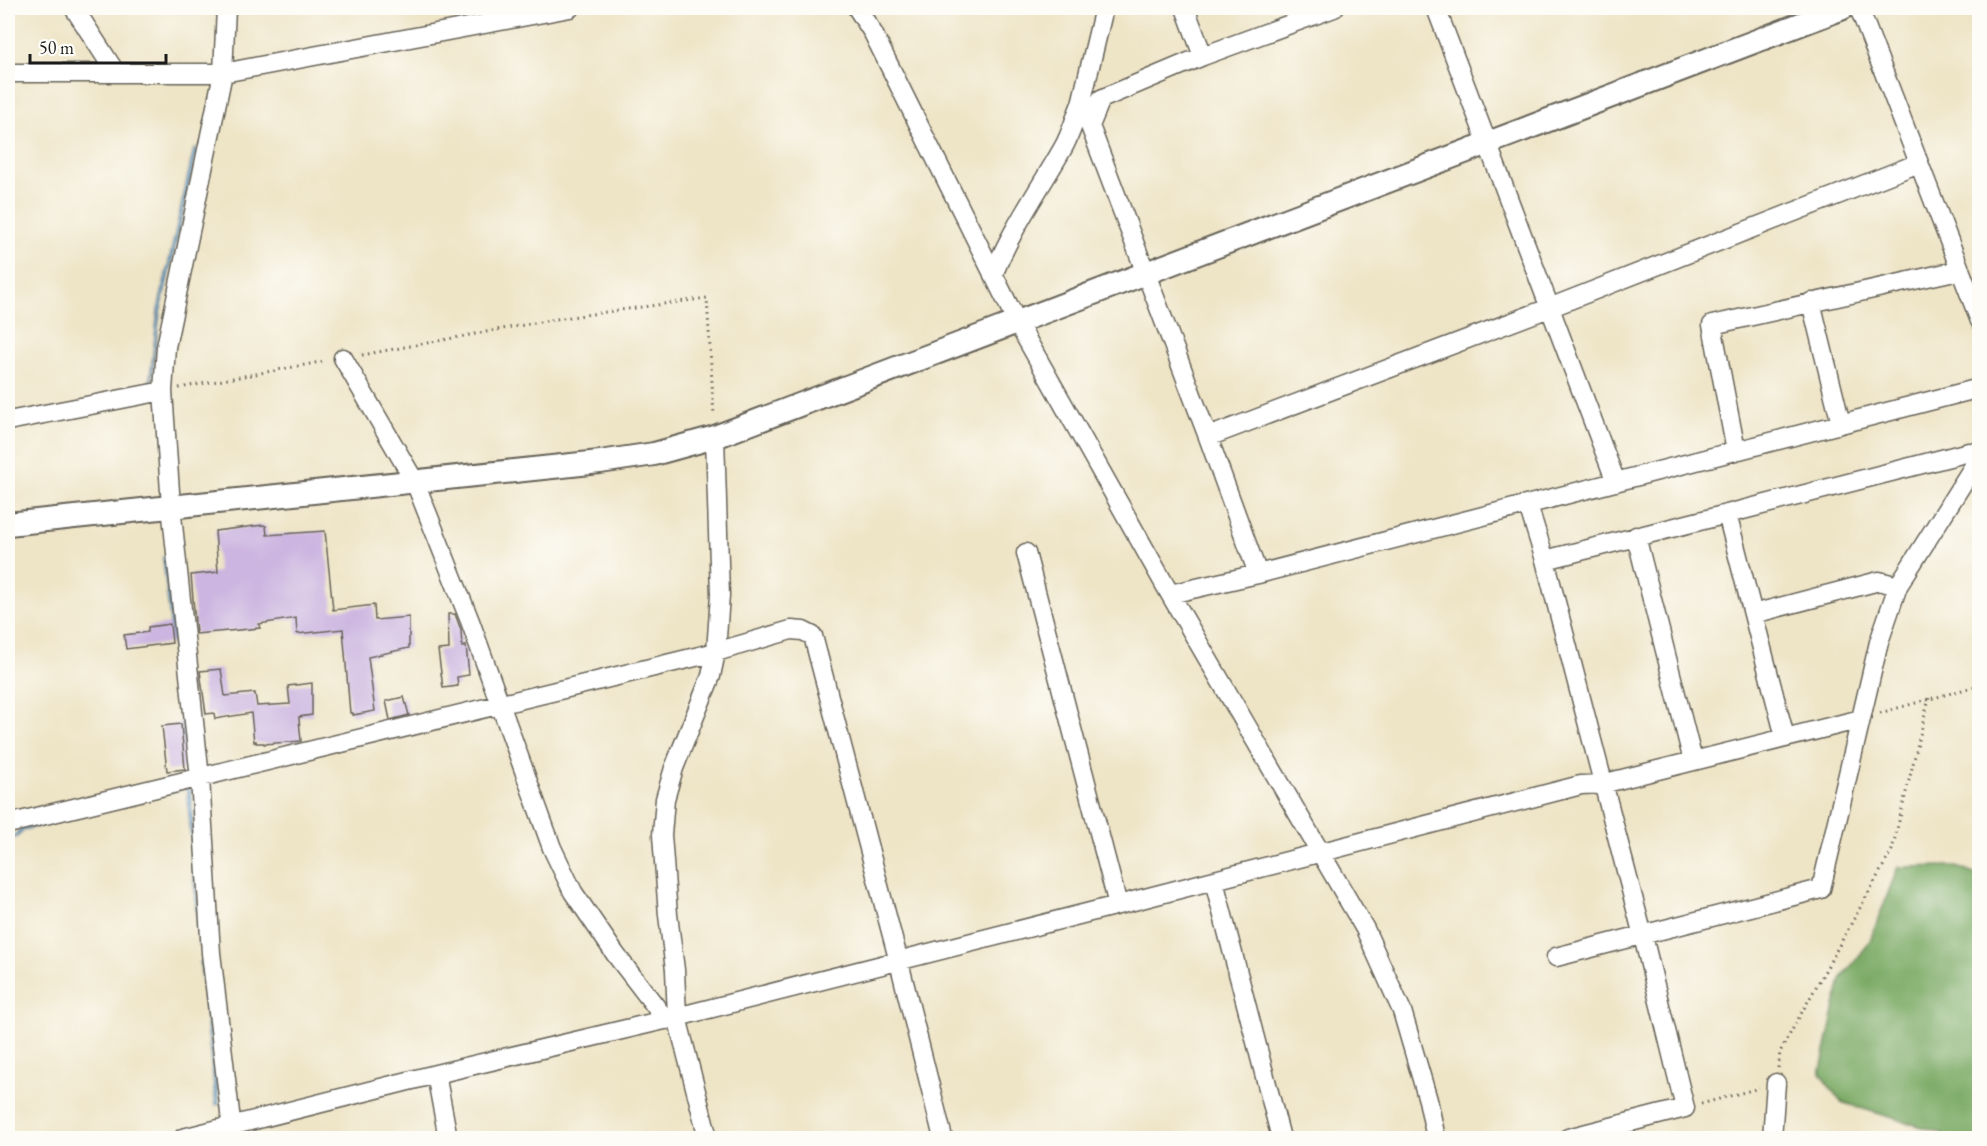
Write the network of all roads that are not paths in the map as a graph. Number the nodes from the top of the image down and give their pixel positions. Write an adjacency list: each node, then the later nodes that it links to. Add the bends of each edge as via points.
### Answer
1 (74, 8): 13 (street)
2 (226, 8): 14 (street)
3 (570, 8): 14 (street)
4 (857, 8): 20 (street)
5 (1104, 8): 15 (street)
6 (1185, 8): 11 (street)
7 (1334, 8): 11 (street)
8 (1436, 8): 16 (street)
9 (1843, 8): 16 (street)
10 (1859, 8): 17 (street)
11 (1203, 56): 15 (street)
12 (8, 73): 13 (street)
13 (116, 73): 14 (street)
14 (223, 73): 27 (street, via 166,347)
15 (1088, 107): 19 (street, via 1090,126); 20 (street, via 1022,217)
16 (1488, 142): 19 (street); 22 (street)
17 (1919, 163): 18 (street); 22 (street)
18 (1959, 270): 21 (street); 23 (street)
19 (1144, 273): 24 (street); 30 (street)
20 (993, 276): 24 (street)
21 (1811, 302): 29 (street); 32 (street, via 1712,325)
22 (1550, 308): 30 (street); 35 (street)
23 (1980, 321)
24 (1017, 322): 31 (street); 45 (street)
25 (343, 358): 34 (street)
26 (1980, 388): 29 (street)
27 (163, 391): 28 (street); 37 (street)
28 (8, 421)
29 (1841, 424): 32 (street)
30 (1208, 436): 43 (street)
31 (715, 437): 34 (street, via 654,454); 47 (street, via 720,595)
32 (1736, 451): 35 (street)
33 (1980, 455): 38 (street, via 1969,452); 44 (street)
34 (415, 482): 37 (street); 48 (street)
35 (1616, 482): 36 (street)
36 (1528, 505): 42 (street); 43 (street)
37 (171, 506): 39 (street); 52 (street)
38 (1727, 514): 40 (street); 46 (street)
39 (8, 524)
40 (1636, 536): 42 (street); 51 (street)
41 (1026, 554): 57 (street)
42 (1545, 560): 53 (street)
43 (1258, 574): 45 (street)
44 (1898, 586): 46 (street, via 1879,581); 49 (street)
45 (1170, 594): 55 (street)
46 (1753, 614): 50 (street)
47 (716, 652): 48 (street); 60 (street, via 791,630 813,636); 61 (street, via 711,676 665,799 662,835 675,970)
48 (500, 704): 52 (street); 61 (street, via 552,848 573,892 616,955)
49 (1861, 719): 50 (street); 58 (street, via 1821,889)
50 (1785, 738): 51 (street)
51 (1693, 761): 53 (street)
52 (200, 778): 54 (street); 64 (street, via 212,953)
53 (1602, 784): 55 (street, via 1581,785); 58 (street)
54 (8, 824)
55 (1321, 852): 56 (street); 70 (street, via 1365,929 1402,1011)
56 (1214, 881): 57 (street); 69 (street)
57 (1118, 905): 60 (street)
58 (1643, 936): 59 (street); 71 (street, via 1685,1108)
59 (1556, 957)
60 (899, 962): 61 (street); 68 (street)
61 (671, 1018): 62 (street); 67 (street)
62 (436, 1074): 64 (street); 66 (street)
63 (1776, 1083): 72 (street)
64 (232, 1132): 65 (street)
65 (183, 1138)
66 (448, 1138)
67 (708, 1138)
68 (944, 1138)
69 (1281, 1138)
70 (1436, 1138)
71 (1568, 1138)
72 (1772, 1138)

